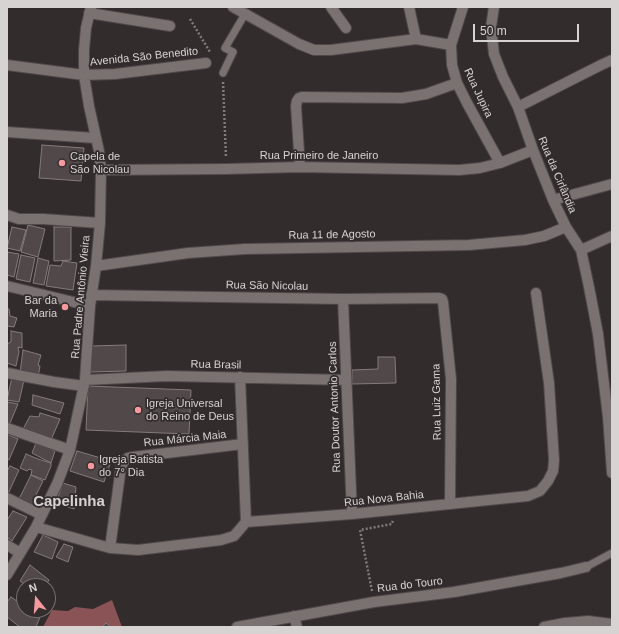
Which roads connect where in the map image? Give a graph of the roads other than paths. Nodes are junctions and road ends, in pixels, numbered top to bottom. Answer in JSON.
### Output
{"nodes":[{"id":1,"x":232,"y":7,"type":"edge"},
{"id":2,"x":331,"y":7,"type":"edge"},
{"id":3,"x":410,"y":7,"type":"edge"},
{"id":4,"x":463,"y":7,"type":"edge"},
{"id":5,"x":494,"y":7,"type":"edge"},
{"id":6,"x":90,"y":10,"type":"edge"},
{"id":7,"x":245,"y":14,"type":"junction"},
{"id":8,"x":170,"y":26,"type":"dead end"},
{"id":9,"x":346,"y":28,"type":"dead end"},
{"id":10,"x":416,"y":39,"type":"junction"},
{"id":11,"x":451,"y":45,"type":"junction"},
{"id":12,"x":612,"y":60,"type":"edge"},
{"id":13,"x":206,"y":63,"type":"dead end"},
{"id":14,"x":7,"y":66,"type":"edge"},
{"id":15,"x":223,"y":72,"type":"road end"},
{"id":16,"x":84,"y":75,"type":"junction"},
{"id":17,"x":457,"y":83,"type":"junction"},
{"id":18,"x":518,"y":107,"type":"junction"},
{"id":19,"x":7,"y":132,"type":"edge"},
{"id":20,"x":95,"y":138,"type":"junction"},
{"id":21,"x":533,"y":150,"type":"junction"},
{"id":22,"x":500,"y":163,"type":"junction"},
{"id":23,"x":300,"y":167,"type":"junction"},
{"id":24,"x":101,"y":170,"type":"junction"},
{"id":25,"x":612,"y":184,"type":"edge"},
{"id":26,"x":552,"y":200,"type":"junction"},
{"id":27,"x":7,"y":215,"type":"edge"},
{"id":28,"x":100,"y":223,"type":"junction"},
{"id":29,"x":566,"y":227,"type":"junction"},
{"id":30,"x":612,"y":236,"type":"edge"},
{"id":31,"x":580,"y":250,"type":"junction"},
{"id":32,"x":96,"y":266,"type":"junction"},
{"id":33,"x":7,"y":286,"type":"edge"},
{"id":34,"x":536,"y":293,"type":"dead end"},
{"id":35,"x":91,"y":295,"type":"junction"},
{"id":36,"x":343,"y":299,"type":"junction"},
{"id":37,"x":442,"y":299,"type":"joint"},
{"id":38,"x":90,"y":306,"type":"junction"},
{"id":39,"x":7,"y":373,"type":"edge"},
{"id":40,"x":240,"y":378,"type":"junction"},
{"id":41,"x":346,"y":380,"type":"junction"},
{"id":42,"x":85,"y":383,"type":"junction"},
{"id":43,"x":7,"y":428,"type":"edge"},
{"id":44,"x":243,"y":444,"type":"junction"},
{"id":45,"x":70,"y":450,"type":"junction"},
{"id":46,"x":612,"y":473,"type":"edge"},
{"id":47,"x":7,"y":498,"type":"edge"},
{"id":48,"x":450,"y":504,"type":"junction"},
{"id":49,"x":352,"y":514,"type":"junction"},
{"id":50,"x":42,"y":515,"type":"junction"},
{"id":51,"x":246,"y":522,"type":"junction"},
{"id":52,"x":36,"y":527,"type":"junction"},
{"id":53,"x":7,"y":545,"type":"edge"},
{"id":54,"x":110,"y":548,"type":"junction"},
{"id":55,"x":20,"y":553,"type":"junction"},
{"id":56,"x":612,"y":553,"type":"edge"},
{"id":57,"x":586,"y":567,"type":"joint"},
{"id":58,"x":7,"y":575,"type":"edge"},
{"id":59,"x":294,"y":616,"type":"junction"},
{"id":60,"x":612,"y":624,"type":"edge"},
{"id":61,"x":237,"y":627,"type":"edge"},
{"id":62,"x":298,"y":627,"type":"edge"},
{"id":63,"x":544,"y":627,"type":"edge"}],
"edges":[{"from":1,"to":7,"type":"street"},
{"from":2,"to":9,"type":"street"},
{"from":3,"to":10,"type":"street"},
{"from":4,"to":11,"type":"street","name":"Rua Jupira"},
{"from":5,"to":18,"type":"street","name":"Rua da Cirlândia"},
{"from":6,"to":8,"type":"street"},
{"from":6,"to":16,"type":"street","name":"Rua Padre Antônio Vieira"},
{"from":7,"to":10,"type":"street"},
{"from":7,"to":15,"type":"lane"},
{"from":10,"to":11,"type":"street"},
{"from":11,"to":17,"type":"street","name":"Rua Jupira"},
{"from":12,"to":18,"type":"street"},
{"from":13,"to":16,"type":"street","name":"Avenida São Benedito"},
{"from":14,"to":16,"type":"street","name":"Avenida São Benedito"},
{"from":16,"to":20,"type":"street","name":"Rua Padre Antônio Vieira"},
{"from":17,"to":22,"type":"street","name":"Rua Jupira"},
{"from":17,"to":23,"type":"street"},
{"from":18,"to":21,"type":"street","name":"Rua da Cirlândia"},
{"from":19,"to":20,"type":"street"},
{"from":20,"to":24,"type":"street","name":"Rua Padre Antônio Vieira"},
{"from":21,"to":22,"type":"street","name":"Rua Primeiro de Janeiro"},
{"from":21,"to":26,"type":"street","name":"Rua da Cirlândia"},
{"from":22,"to":23,"type":"street","name":"Rua Primeiro de Janeiro"},
{"from":23,"to":24,"type":"street","name":"Rua Primeiro de Janeiro"},
{"from":24,"to":28,"type":"street","name":"Rua Padre Antônio Vieira"},
{"from":25,"to":26,"type":"street"},
{"from":26,"to":29,"type":"street","name":"Rua da Cirlândia"},
{"from":27,"to":28,"type":"street"},
{"from":28,"to":32,"type":"street","name":"Rua Padre Antônio Vieira"},
{"from":29,"to":31,"type":"street","name":"Rua da Cirlândia"},
{"from":29,"to":32,"type":"street","name":"Rua 11 de Agosto"},
{"from":30,"to":31,"type":"street"},
{"from":31,"to":46,"type":"street","name":"Rua da Cirlândia"},
{"from":32,"to":35,"type":"street","name":"Rua Padre Antônio Vieira"},
{"from":33,"to":38,"type":"street"},
{"from":34,"to":48,"type":"street","name":"Rua Nova Bahia"},
{"from":35,"to":36,"type":"street","name":"Rua São Nicolau"},
{"from":35,"to":38,"type":"street","name":"Rua Padre Antônio Vieira"},
{"from":36,"to":37,"type":"street","name":"Rua São Nicolau"},
{"from":36,"to":41,"type":"street","name":"Rua Doutor Antonio Carlos"},
{"from":37,"to":48,"type":"street","name":"Rua Luiz Gama"},
{"from":38,"to":42,"type":"street","name":"Rua Padre Antônio Vieira"},
{"from":39,"to":42,"type":"street","name":"Rua Brasil"},
{"from":40,"to":41,"type":"street","name":"Rua Brasil"},
{"from":40,"to":42,"type":"street","name":"Rua Brasil"},
{"from":40,"to":44,"type":"street"},
{"from":41,"to":49,"type":"street","name":"Rua Doutor Antonio Carlos"},
{"from":42,"to":45,"type":"street","name":"Rua Padre Antônio Vieira"},
{"from":43,"to":45,"type":"street"},
{"from":44,"to":51,"type":"street"},
{"from":44,"to":54,"type":"street","name":"Rua Márcia Maia"},
{"from":45,"to":50,"type":"street","name":"Rua Padre Antônio Vieira"},
{"from":47,"to":50,"type":"street"},
{"from":48,"to":49,"type":"street","name":"Rua Nova Bahia"},
{"from":49,"to":51,"type":"street","name":"Rua Nova Bahia"},
{"from":50,"to":52,"type":"street","name":"Rua Padre Antônio Vieira"},
{"from":51,"to":54,"type":"street"},
{"from":52,"to":54,"type":"street"},
{"from":52,"to":55,"type":"street","name":"Rua Padre Antônio Vieira"},
{"from":53,"to":55,"type":"street"},
{"from":55,"to":58,"type":"street","name":"Rua Padre Antônio Vieira"},
{"from":56,"to":57,"type":"lane"},
{"from":57,"to":59,"type":"street","name":"Rua do Touro"},
{"from":59,"to":61,"type":"street","name":"Rua do Touro"},
{"from":59,"to":62,"type":"street"},
{"from":60,"to":63,"type":"street"}]}
